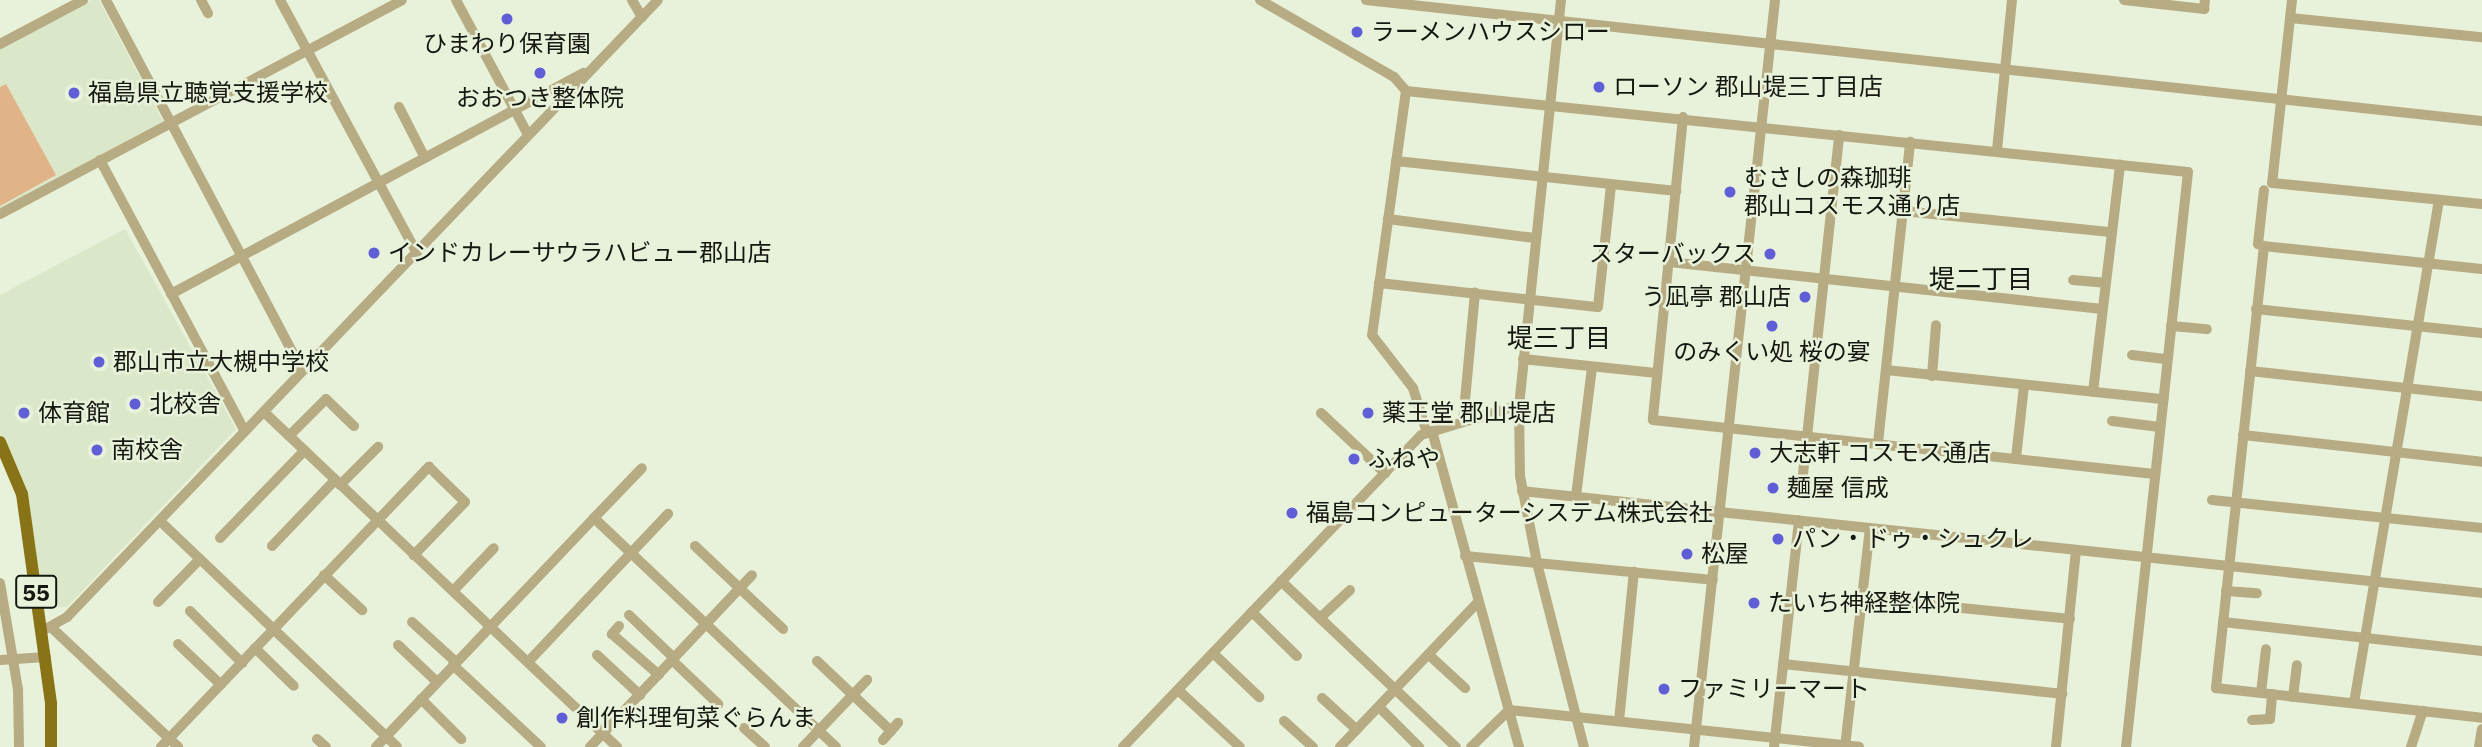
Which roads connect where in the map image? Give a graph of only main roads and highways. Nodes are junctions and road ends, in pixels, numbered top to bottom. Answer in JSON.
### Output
{"nodes":[{"id":1,"x":0,"y":442,"type":"edge"},
{"id":2,"x":51,"y":747,"type":"edge"}],
"edges":[{"from":1,"to":2,"type":"main road","number":"55"}]}
